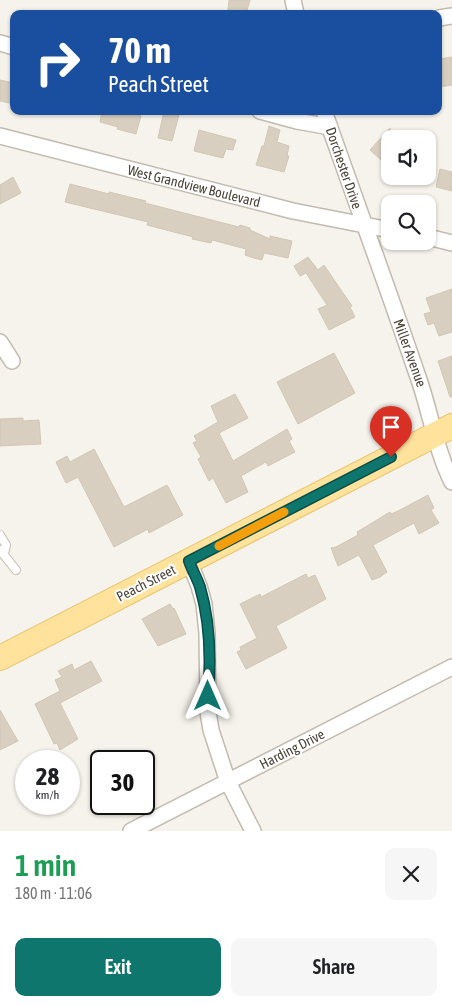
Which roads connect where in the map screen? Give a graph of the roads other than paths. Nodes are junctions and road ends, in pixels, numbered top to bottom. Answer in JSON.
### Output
{"nodes":[{"id":1,"x":275,"y":115,"type":"edge"},
{"id":2,"x":326,"y":115,"type":"edge"},
{"id":3,"x":330,"y":127,"type":"junction"},
{"id":4,"x":0,"y":136,"type":"edge"},
{"id":5,"x":363,"y":225,"type":"junction"},
{"id":6,"x":381,"y":228,"type":"edge"},
{"id":7,"x":436,"y":239,"type":"edge"},
{"id":8,"x":452,"y":243,"type":"edge"},
{"id":9,"x":0,"y":342,"type":"edge"},
{"id":10,"x":12,"y":361,"type":"dead end"},
{"id":11,"x":444,"y":430,"type":"edge"},
{"id":12,"x":452,"y":482,"type":"edge"},
{"id":13,"x":0,"y":535,"type":"edge"},
{"id":14,"x":2,"y":552,"type":"edge"},
{"id":15,"x":189,"y":561,"type":"junction"},
{"id":16,"x":16,"y":570,"type":"dead end"},
{"id":17,"x":0,"y":658,"type":"edge"},
{"id":18,"x":452,"y":667,"type":"edge"},
{"id":19,"x":228,"y":782,"type":"junction"},
{"id":20,"x":131,"y":831,"type":"edge"},
{"id":21,"x":253,"y":831,"type":"edge"}],
"edges":[{"from":1,"to":3,"type":"street"},
{"from":2,"to":3,"type":"street","name":"Dorchester Drive"},
{"from":3,"to":5,"type":"street","name":"Dorchester Drive"},
{"from":4,"to":5,"type":"street","name":"West Grandview Boulevard"},
{"from":5,"to":6,"type":"street","name":"West Grandview Boulevard"},
{"from":5,"to":11,"type":"street","name":"Miller Avenue"},
{"from":7,"to":8,"type":"street"},
{"from":9,"to":10,"type":"street"},
{"from":11,"to":12,"type":"street","name":"Miller Avenue"},
{"from":11,"to":15,"type":"main road","name":"Peach Street"},
{"from":13,"to":14,"type":"lane"},
{"from":14,"to":16,"type":"lane"},
{"from":15,"to":17,"type":"main road","name":"Peach Street"},
{"from":15,"to":19,"type":"street"},
{"from":18,"to":19,"type":"street","name":"Harding Drive"},
{"from":19,"to":20,"type":"street","name":"Harding Drive"},
{"from":19,"to":21,"type":"street"}]}
